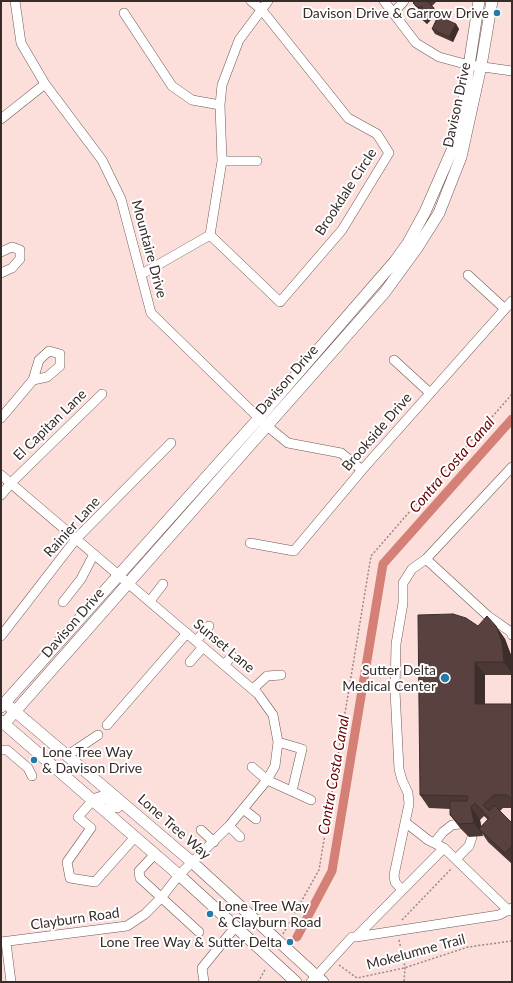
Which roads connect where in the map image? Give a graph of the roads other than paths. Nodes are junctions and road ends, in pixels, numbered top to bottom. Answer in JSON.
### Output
{"nodes":[{"id":1,"x":15,"y":1,"type":"edge"},
{"id":2,"x":251,"y":1,"type":"edge"},
{"id":3,"x":268,"y":1,"type":"edge"},
{"id":4,"x":384,"y":1,"type":"edge"},
{"id":5,"x":404,"y":1,"type":"edge"},
{"id":6,"x":479,"y":1,"type":"edge"},
{"id":7,"x":492,"y":1,"type":"edge"},
{"id":8,"x":261,"y":9,"type":"junction"},
{"id":9,"x":124,"y":13,"type":"dead end"},
{"id":10,"x":393,"y":13,"type":"junction"},
{"id":11,"x":469,"y":65,"type":"junction"},
{"id":12,"x":481,"y":66,"type":"junction"},
{"id":13,"x":512,"y":71,"type":"edge"},
{"id":14,"x":45,"y":84,"type":"junction"},
{"id":15,"x":220,"y":104,"type":"junction"},
{"id":16,"x":1,"y":119,"type":"edge"},
{"id":17,"x":222,"y":161,"type":"junction"},
{"id":18,"x":257,"y":161,"type":"dead end"},
{"id":19,"x":210,"y":235,"type":"junction"},
{"id":20,"x":1,"y":252,"type":"edge"},
{"id":21,"x":1,"y":273,"type":"edge"},
{"id":22,"x":142,"y":274,"type":"junction"},
{"id":23,"x":468,"y":275,"type":"dead end"},
{"id":24,"x":512,"y":301,"type":"edge"},
{"id":25,"x":505,"y":309,"type":"junction"},
{"id":26,"x":394,"y":360,"type":"dead end"},
{"id":27,"x":33,"y":380,"type":"dead end"},
{"id":28,"x":430,"y":393,"type":"junction"},
{"id":29,"x":102,"y":394,"type":"dead end"},
{"id":30,"x":1,"y":418,"type":"edge"},
{"id":31,"x":263,"y":422,"type":"junction"},
{"id":32,"x":171,"y":443,"type":"dead end"},
{"id":33,"x":512,"y":467,"type":"edge"},
{"id":34,"x":362,"y":470,"type":"junction"},
{"id":35,"x":1,"y":475,"type":"edge"},
{"id":36,"x":11,"y":483,"type":"junction"},
{"id":37,"x":1,"y":495,"type":"edge"},
{"id":38,"x":76,"y":539,"type":"junction"},
{"id":39,"x":250,"y":543,"type":"dead end"},
{"id":40,"x":94,"y":554,"type":"junction"},
{"id":41,"x":426,"y":559,"type":"junction"},
{"id":42,"x":119,"y":575,"type":"junction"},
{"id":43,"x":128,"y":583,"type":"junction"},
{"id":44,"x":163,"y":584,"type":"dead end"},
{"id":45,"x":150,"y":601,"type":"junction"},
{"id":46,"x":63,"y":602,"type":"dead end"},
{"id":47,"x":209,"y":626,"type":"dead end"},
{"id":48,"x":187,"y":633,"type":"junction"},
{"id":49,"x":512,"y":635,"type":"edge"},
{"id":50,"x":1,"y":636,"type":"edge"},
{"id":51,"x":200,"y":644,"type":"junction"},
{"id":52,"x":232,"y":656,"type":"dead end"},
{"id":53,"x":190,"y":662,"type":"dead end"},
{"id":54,"x":224,"y":665,"type":"junction"},
{"id":55,"x":281,"y":675,"type":"dead end"},
{"id":56,"x":253,"y":689,"type":"junction"},
{"id":57,"x":2,"y":702,"type":"edge"},
{"id":58,"x":15,"y":711,"type":"junction"},
{"id":59,"x":2,"y":724,"type":"edge"},
{"id":60,"x":107,"y":725,"type":"dead end"},
{"id":61,"x":98,"y":735,"type":"dead end"},
{"id":62,"x":278,"y":742,"type":"junction"},
{"id":63,"x":1,"y":750,"type":"edge"},
{"id":64,"x":68,"y":756,"type":"junction"},
{"id":65,"x":252,"y":767,"type":"dead end"},
{"id":66,"x":32,"y":776,"type":"dead end"},
{"id":67,"x":267,"y":780,"type":"junction"},
{"id":68,"x":292,"y":792,"type":"junction"},
{"id":69,"x":93,"y":800,"type":"junction"},
{"id":70,"x":311,"y":800,"type":"dead end"},
{"id":71,"x":130,"y":808,"type":"junction"},
{"id":72,"x":243,"y":809,"type":"junction"},
{"id":73,"x":256,"y":820,"type":"dead end"},
{"id":74,"x":405,"y":822,"type":"junction"},
{"id":75,"x":460,"y":824,"type":"edge"},
{"id":76,"x":229,"y":826,"type":"junction"},
{"id":77,"x":201,"y":830,"type":"dead end"},
{"id":78,"x":135,"y":837,"type":"junction"},
{"id":79,"x":240,"y":837,"type":"dead end"},
{"id":80,"x":472,"y":837,"type":"dead end"},
{"id":81,"x":214,"y":842,"type":"junction"},
{"id":82,"x":435,"y":842,"type":"junction"},
{"id":83,"x":444,"y":848,"type":"junction"},
{"id":84,"x":155,"y":854,"type":"junction"},
{"id":85,"x":458,"y":861,"type":"junction"},
{"id":86,"x":193,"y":863,"type":"junction"},
{"id":87,"x":179,"y":875,"type":"junction"},
{"id":88,"x":402,"y":890,"type":"junction"},
{"id":89,"x":161,"y":898,"type":"junction"},
{"id":90,"x":510,"y":910,"type":"edge"},
{"id":91,"x":236,"y":926,"type":"junction"},
{"id":92,"x":199,"y":932,"type":"dead end"},
{"id":93,"x":356,"y":937,"type":"junction"},
{"id":94,"x":3,"y":942,"type":"edge"},
{"id":95,"x":317,"y":980,"type":"edge"},
{"id":96,"x":11,"y":982,"type":"edge"},
{"id":97,"x":204,"y":982,"type":"edge"},
{"id":98,"x":296,"y":982,"type":"edge"}],
"edges":[{"from":1,"to":14,"type":"street","name":"Mountaire Drive"},
{"from":2,"to":8,"type":"street"},
{"from":3,"to":8,"type":"street"},
{"from":4,"to":10,"type":"street"},
{"from":5,"to":10,"type":"street"},
{"from":6,"to":11,"type":"main road","name":"Davison Drive"},
{"from":7,"to":12,"type":"main road","name":"Davison Drive"},
{"from":8,"to":15,"type":"street"},
{"from":8,"to":19,"type":"street","name":"Brookdale Circle"},
{"from":9,"to":15,"type":"street"},
{"from":10,"to":11,"type":"street"},
{"from":11,"to":12,"type":"street"},
{"from":11,"to":31,"type":"main road","name":"Davison Drive"},
{"from":12,"to":13,"type":"street"},
{"from":12,"to":31,"type":"main road","name":"Davison Drive"},
{"from":14,"to":16,"type":"street"},
{"from":14,"to":22,"type":"street","name":"Mountaire Drive"},
{"from":15,"to":17,"type":"street"},
{"from":17,"to":18,"type":"street"},
{"from":17,"to":19,"type":"street"},
{"from":19,"to":22,"type":"street"},
{"from":20,"to":21,"type":"street"},
{"from":22,"to":31,"type":"street","name":"Mountaire Drive"},
{"from":23,"to":25,"type":"street"},
{"from":24,"to":25,"type":"street","name":"Brookside Drive"},
{"from":25,"to":28,"type":"street","name":"Brookside Drive"},
{"from":26,"to":28,"type":"street"},
{"from":27,"to":30,"type":"street"},
{"from":28,"to":34,"type":"street","name":"Brookside Drive"},
{"from":29,"to":36,"type":"street","name":"El Capitan Lane"},
{"from":31,"to":34,"type":"street","name":"Mountaire Drive"},
{"from":31,"to":42,"type":"main road","name":"Davison Drive"},
{"from":31,"to":43,"type":"main road","name":"Davison Drive"},
{"from":32,"to":38,"type":"street","name":"Rainier Lane"},
{"from":33,"to":41,"type":"street"},
{"from":34,"to":39,"type":"street","name":"Brookside Drive"},
{"from":35,"to":36,"type":"street","name":"Sunset Lane"},
{"from":36,"to":37,"type":"street","name":"El Capitan Lane"},
{"from":36,"to":38,"type":"street","name":"Sunset Lane"},
{"from":38,"to":40,"type":"street","name":"Sunset Lane"},
{"from":38,"to":50,"type":"street","name":"Rainier Lane"},
{"from":40,"to":42,"type":"street","name":"Sunset Lane"},
{"from":40,"to":46,"type":"street"},
{"from":41,"to":49,"type":"street"},
{"from":41,"to":74,"type":"street"},
{"from":42,"to":43,"type":"street","name":"Sunset Lane"},
{"from":42,"to":57,"type":"main road","name":"Davison Drive"},
{"from":43,"to":45,"type":"street","name":"Sunset Lane"},
{"from":43,"to":58,"type":"main road","name":"Davison Drive"},
{"from":44,"to":45,"type":"street"},
{"from":45,"to":48,"type":"street","name":"Sunset Lane"},
{"from":47,"to":51,"type":"street"},
{"from":48,"to":51,"type":"street","name":"Sunset Lane"},
{"from":48,"to":60,"type":"street"},
{"from":51,"to":53,"type":"street"},
{"from":51,"to":54,"type":"street","name":"Sunset Lane"},
{"from":52,"to":54,"type":"street"},
{"from":54,"to":56,"type":"street","name":"Sunset Lane"},
{"from":55,"to":56,"type":"street"},
{"from":56,"to":62,"type":"street","name":"Sunset Lane"},
{"from":57,"to":58,"type":"main road","name":"Lone Tree Way"},
{"from":58,"to":59,"type":"main road","name":"Davison Drive"},
{"from":58,"to":64,"type":"main road","name":"Lone Tree Way"},
{"from":59,"to":69,"type":"main road"},
{"from":61,"to":64,"type":"street"},
{"from":62,"to":67,"type":"street","name":"Sunset Lane"},
{"from":62,"to":68,"type":"street"},
{"from":63,"to":66,"type":"street"},
{"from":64,"to":71,"type":"main road","name":"Lone Tree Way"},
{"from":65,"to":67,"type":"street"},
{"from":67,"to":68,"type":"street"},
{"from":67,"to":72,"type":"street","name":"Sunset Lane"},
{"from":68,"to":70,"type":"street"},
{"from":69,"to":71,"type":"main road"},
{"from":69,"to":78,"type":"main road"},
{"from":69,"to":78,"type":"street"},
{"from":71,"to":86,"type":"main road","name":"Lone Tree Way"},
{"from":72,"to":73,"type":"street"},
{"from":72,"to":76,"type":"street","name":"Sunset Lane"},
{"from":74,"to":82,"type":"street"},
{"from":74,"to":88,"type":"street"},
{"from":75,"to":82,"type":"street"},
{"from":76,"to":79,"type":"street"},
{"from":76,"to":81,"type":"street","name":"Sunset Lane"},
{"from":77,"to":81,"type":"street"},
{"from":78,"to":84,"type":"main road"},
{"from":80,"to":85,"type":"street"},
{"from":81,"to":86,"type":"street","name":"Sunset Lane"},
{"from":82,"to":83,"type":"street"},
{"from":83,"to":85,"type":"street"},
{"from":83,"to":88,"type":"street"},
{"from":84,"to":87,"type":"main road"},
{"from":84,"to":89,"type":"street"},
{"from":85,"to":90,"type":"street"},
{"from":86,"to":87,"type":"street","name":"Sunset Lane"},
{"from":86,"to":95,"type":"main road","name":"Lone Tree Way"},
{"from":87,"to":89,"type":"street","name":"Clayburn Road"},
{"from":87,"to":91,"type":"main road"},
{"from":88,"to":93,"type":"street"},
{"from":89,"to":92,"type":"street"},
{"from":89,"to":94,"type":"street","name":"Clayburn Road"},
{"from":90,"to":93,"type":"street"},
{"from":91,"to":97,"type":"street"},
{"from":91,"to":98,"type":"main road"},
{"from":93,"to":95,"type":"street"},
{"from":94,"to":96,"type":"street"}]}
